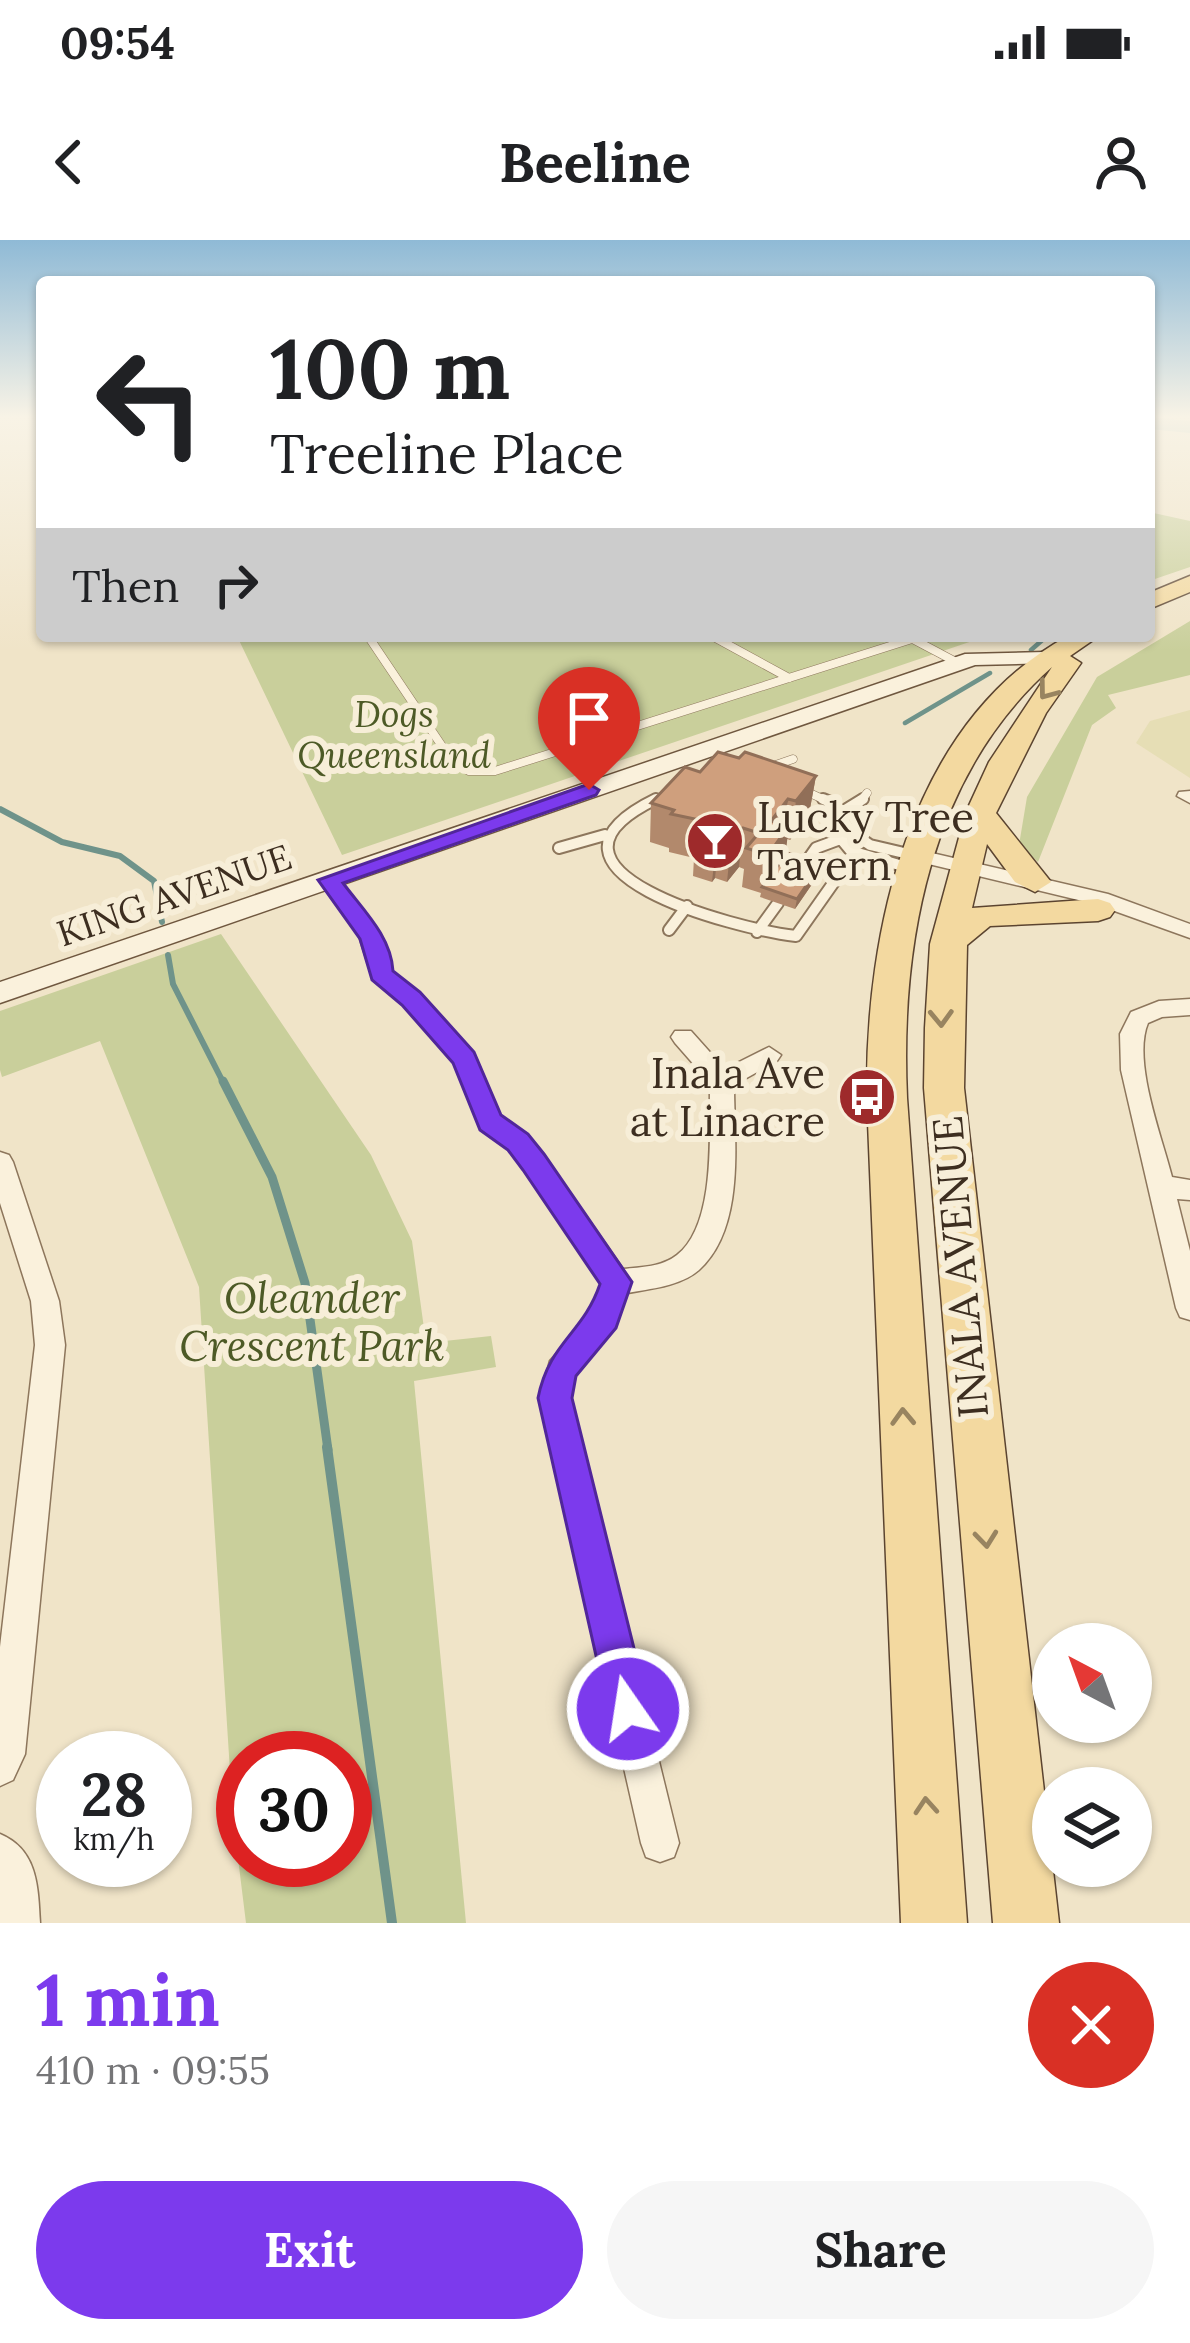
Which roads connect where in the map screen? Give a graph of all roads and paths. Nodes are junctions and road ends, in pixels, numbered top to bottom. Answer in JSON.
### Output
{"nodes":[{"id":1,"x":1190,"y":583,"type":"edge"},
{"id":2,"x":1155,"y":599,"type":"edge"},
{"id":3,"x":372,"y":642,"type":"edge"},
{"id":4,"x":723,"y":642,"type":"edge"},
{"id":5,"x":897,"y":642,"type":"edge"},
{"id":6,"x":917,"y":642,"type":"edge"},
{"id":7,"x":1081,"y":642,"type":"edge"},
{"id":8,"x":1085,"y":642,"type":"edge"},
{"id":9,"x":1041,"y":661,"type":"junction"},
{"id":10,"x":958,"y":664,"type":"junction"},
{"id":11,"x":789,"y":678,"type":"junction"},
{"id":12,"x":793,"y":759,"type":"dead end"},
{"id":13,"x":768,"y":778,"type":"edge"},
{"id":14,"x":781,"y":782,"type":"edge"},
{"id":15,"x":680,"y":790,"type":"edge"},
{"id":16,"x":867,"y":793,"type":"dead end"},
{"id":17,"x":982,"y":815,"type":"junction"},
{"id":18,"x":837,"y":819,"type":"junction"},
{"id":19,"x":605,"y":835,"type":"junction"},
{"id":20,"x":856,"y":836,"type":"junction"},
{"id":21,"x":837,"y":839,"type":"junction"},
{"id":22,"x":560,"y":848,"type":"dead end"},
{"id":23,"x":862,"y":856,"type":"junction"},
{"id":24,"x":802,"y":868,"type":"edge"},
{"id":25,"x":938,"y":868,"type":"junction"},
{"id":26,"x":329,"y":880,"type":"junction"},
{"id":27,"x":1034,"y":882,"type":"junction"},
{"id":28,"x":778,"y":903,"type":"edge"},
{"id":29,"x":687,"y":906,"type":"junction"},
{"id":30,"x":1110,"y":907,"type":"junction"},
{"id":31,"x":669,"y":930,"type":"dead end"},
{"id":32,"x":757,"y":932,"type":"junction"},
{"id":33,"x":1190,"y":932,"type":"edge"},
{"id":34,"x":947,"y":944,"type":"junction"},
{"id":35,"x":0,"y":993,"type":"edge"},
{"id":36,"x":1190,"y":1007,"type":"edge"},
{"id":37,"x":682,"y":1037,"type":"dead end"},
{"id":38,"x":769,"y":1055,"type":"dead end"},
{"id":39,"x":722,"y":1082,"type":"junction"},
{"id":40,"x":0,"y":1162,"type":"edge"},
{"id":41,"x":1159,"y":1186,"type":"junction"},
{"id":42,"x":1190,"y":1190,"type":"edge"},
{"id":43,"x":616,"y":1282,"type":"junction"},
{"id":44,"x":1190,"y":1308,"type":"edge"},
{"id":45,"x":0,"y":1768,"type":"edge"},
{"id":46,"x":660,"y":1843,"type":"dead end"},
{"id":47,"x":0,"y":1854,"type":"edge"},
{"id":48,"x":20,"y":1923,"type":"edge"},
{"id":49,"x":934,"y":1923,"type":"edge"},
{"id":50,"x":1026,"y":1923,"type":"edge"}],
"edges":[{"from":1,"to":2,"type":"main road"},
{"from":3,"to":11,"type":"lane"},
{"from":4,"to":11,"type":"lane"},
{"from":5,"to":11,"type":"lane"},
{"from":6,"to":10,"type":"lane"},
{"from":7,"to":9,"type":"main road"},
{"from":8,"to":17,"type":"main road","name":"INALA AVENUE","one_way":true},
{"from":9,"to":10,"type":"street","name":"KING AVENUE"},
{"from":9,"to":25,"type":"main road","name":"INALA AVENUE"},
{"from":10,"to":26,"type":"street","name":"KING AVENUE"},
{"from":12,"to":13,"type":"lane"},
{"from":14,"to":18,"type":"lane"},
{"from":15,"to":19,"type":"lane"},
{"from":16,"to":18,"type":"lane"},
{"from":17,"to":25,"type":"main road","name":"INALA AVENUE"},
{"from":17,"to":27,"type":"main road"},
{"from":18,"to":20,"type":"lane"},
{"from":18,"to":21,"type":"lane"},
{"from":19,"to":22,"type":"lane"},
{"from":19,"to":29,"type":"lane"},
{"from":20,"to":21,"type":"lane"},
{"from":20,"to":25,"type":"lane"},
{"from":21,"to":23,"type":"lane"},
{"from":21,"to":24,"type":"lane"},
{"from":23,"to":25,"type":"lane"},
{"from":23,"to":32,"type":"lane"},
{"from":25,"to":27,"type":"street"},
{"from":25,"to":30,"type":"street"},
{"from":25,"to":34,"type":"main road","name":"INALA AVENUE"},
{"from":49,"to":25,"type":"main road","name":"INALA AVENUE","one_way":true},
{"from":26,"to":35,"type":"street","name":"KING AVENUE"},
{"from":26,"to":43,"type":"street"},
{"from":27,"to":30,"type":"street"},
{"from":28,"to":32,"type":"lane"},
{"from":29,"to":31,"type":"lane"},
{"from":29,"to":32,"type":"lane"},
{"from":30,"to":33,"type":"street"},
{"from":30,"to":34,"type":"main road"},
{"from":34,"to":50,"type":"main road","name":"INALA AVENUE","one_way":true},
{"from":36,"to":41,"type":"street"},
{"from":37,"to":39,"type":"street"},
{"from":38,"to":39,"type":"street"},
{"from":39,"to":43,"type":"street"},
{"from":40,"to":45,"type":"street"},
{"from":41,"to":42,"type":"street"},
{"from":41,"to":44,"type":"street"},
{"from":43,"to":46,"type":"street"},
{"from":47,"to":48,"type":"street"}]}
